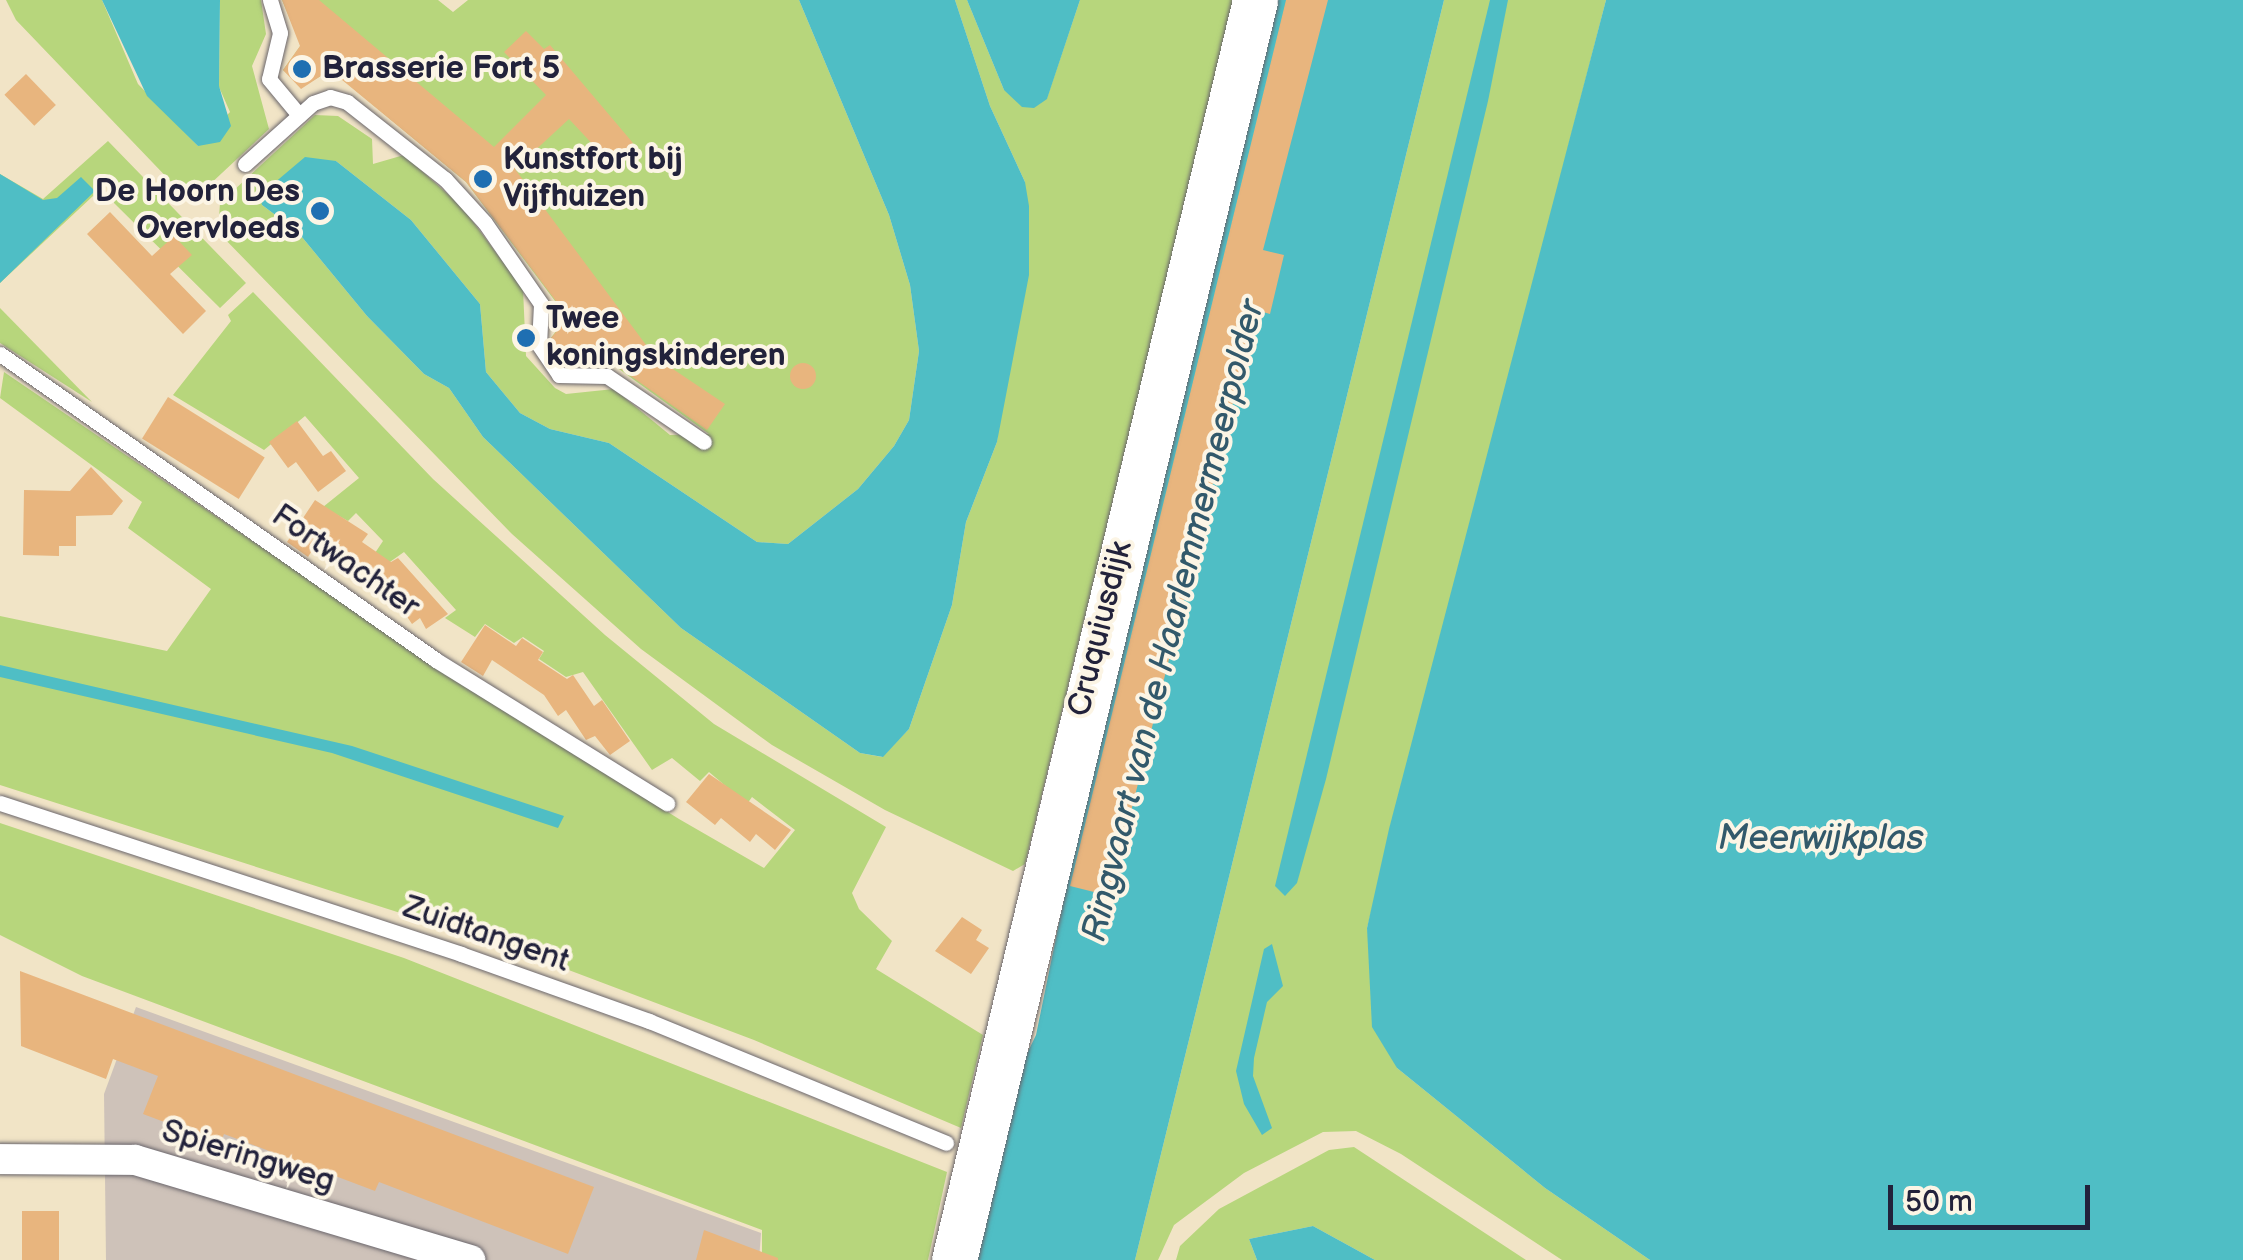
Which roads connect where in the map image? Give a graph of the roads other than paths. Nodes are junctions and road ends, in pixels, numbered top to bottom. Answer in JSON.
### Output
{"nodes":[{"id":1,"x":270,"y":0,"type":"edge"},
{"id":2,"x":1255,"y":0,"type":"edge"},
{"id":3,"x":300,"y":115,"type":"junction"},
{"id":4,"x":245,"y":164,"type":"dead end"},
{"id":5,"x":0,"y":354,"type":"edge"},
{"id":6,"x":704,"y":442,"type":"dead end"},
{"id":7,"x":0,"y":803,"type":"edge"},
{"id":8,"x":667,"y":803,"type":"dead end"},
{"id":9,"x":946,"y":1142,"type":"dead end"},
{"id":10,"x":0,"y":1159,"type":"edge"},
{"id":11,"x":470,"y":1260,"type":"edge"},
{"id":12,"x":954,"y":1260,"type":"edge"}],
"edges":[{"from":1,"to":3,"type":"lane"},
{"from":2,"to":12,"type":"street","name":"Cruquiusdijk"},
{"from":3,"to":4,"type":"lane"},
{"from":3,"to":6,"type":"lane"},
{"from":5,"to":8,"type":"lane","name":"Fortwachter"},
{"from":7,"to":9,"type":"lane","name":"Zuidtangent"},
{"from":10,"to":11,"type":"street","name":"Spieringweg"}]}
